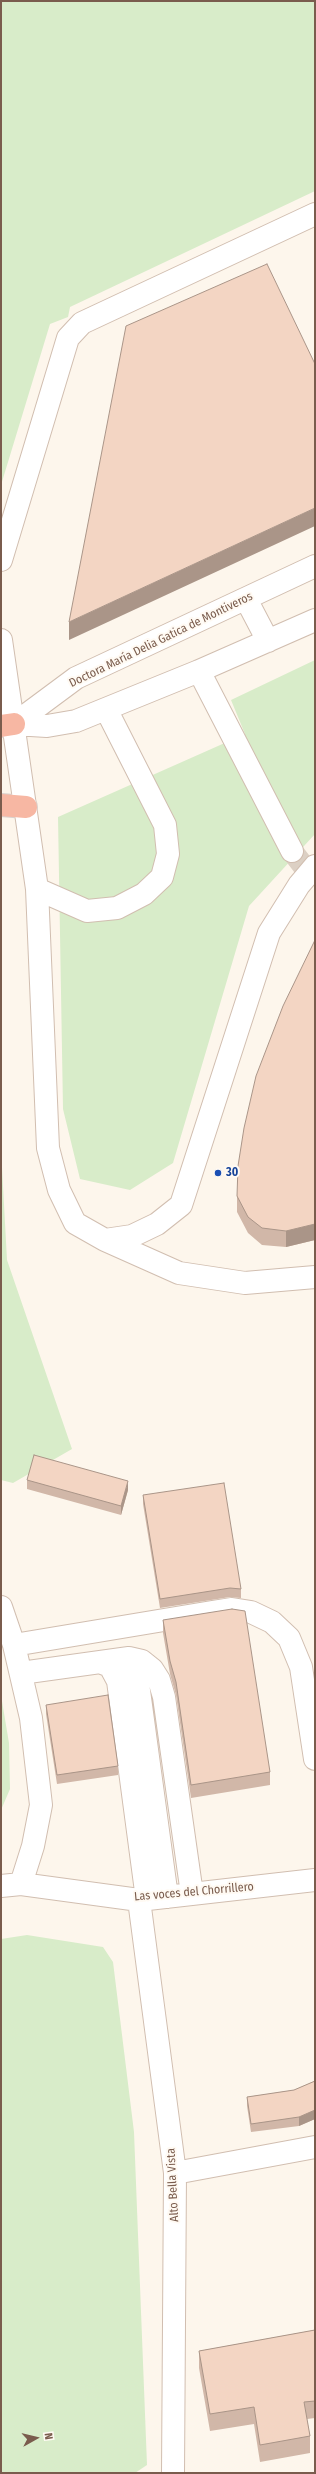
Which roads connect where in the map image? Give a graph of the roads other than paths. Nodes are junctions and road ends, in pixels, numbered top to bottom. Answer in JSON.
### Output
{"nodes":[{"id":1,"x":315,"y":214,"type":"edge"},
{"id":2,"x":1,"y":560,"type":"edge"},
{"id":3,"x":315,"y":566,"type":"edge"},
{"id":4,"x":246,"y":599,"type":"junction"},
{"id":5,"x":315,"y":620,"type":"edge"},
{"id":6,"x":1,"y":640,"type":"edge"},
{"id":7,"x":268,"y":641,"type":"junction"},
{"id":8,"x":199,"y":672,"type":"junction"},
{"id":9,"x":106,"y":709,"type":"junction"},
{"id":10,"x":8,"y":725,"type":"edge"},
{"id":11,"x":1,"y":805,"type":"edge"},
{"id":12,"x":26,"y":807,"type":"junction"},
{"id":13,"x":292,"y":851,"type":"tunnel mouth"},
{"id":14,"x":315,"y":866,"type":"edge"},
{"id":15,"x":37,"y":888,"type":"junction"},
{"id":16,"x":105,"y":1240,"type":"junction"},
{"id":17,"x":315,"y":1277,"type":"edge"},
{"id":18,"x":1,"y":1607,"type":"edge"},
{"id":19,"x":14,"y":1645,"type":"junction"},
{"id":20,"x":110,"y":1661,"type":"junction"},
{"id":21,"x":21,"y":1674,"type":"junction"},
{"id":22,"x":315,"y":1759,"type":"edge"},
{"id":23,"x":315,"y":1880,"type":"edge"},
{"id":24,"x":11,"y":1885,"type":"edge"},
{"id":25,"x":192,"y":1894,"type":"junction"},
{"id":26,"x":151,"y":1899,"type":"junction"},
{"id":27,"x":315,"y":2147,"type":"edge"},
{"id":28,"x":175,"y":2173,"type":"junction"},
{"id":29,"x":173,"y":2473,"type":"edge"}],
"edges":[{"from":1,"to":2,"type":"street"},
{"from":3,"to":4,"type":"street","name":"Doctora María Delia Gatica de Montiveros"},
{"from":4,"to":7,"type":"street"},
{"from":4,"to":10,"type":"street","name":"Doctora María Delia Gatica de Montiveros"},
{"from":5,"to":7,"type":"street"},
{"from":6,"to":10,"type":"street"},
{"from":7,"to":8,"type":"street"},
{"from":8,"to":9,"type":"street"},
{"from":8,"to":13,"type":"street"},
{"from":9,"to":10,"type":"street"},
{"from":9,"to":15,"type":"street"},
{"from":10,"to":12,"type":"street"},
{"from":11,"to":12,"type":"highway"},
{"from":12,"to":15,"type":"street"},
{"from":14,"to":16,"type":"street"},
{"from":15,"to":16,"type":"street"},
{"from":16,"to":17,"type":"street"},
{"from":18,"to":19,"type":"street"},
{"from":19,"to":21,"type":"street"},
{"from":19,"to":22,"type":"street"},
{"from":20,"to":21,"type":"street"},
{"from":20,"to":25,"type":"street"},
{"from":20,"to":26,"type":"street","name":"Alto Bella Vista"},
{"from":21,"to":24,"type":"street"},
{"from":23,"to":25,"type":"street","name":"Las voces del Chorrillero"},
{"from":24,"to":26,"type":"street","name":"Las voces del Chorrillero"},
{"from":25,"to":26,"type":"street","name":"Las voces del Chorrillero"},
{"from":26,"to":28,"type":"street","name":"Alto Bella Vista"},
{"from":27,"to":28,"type":"street"},
{"from":28,"to":29,"type":"street","name":"Alto Bella Vista"}]}
